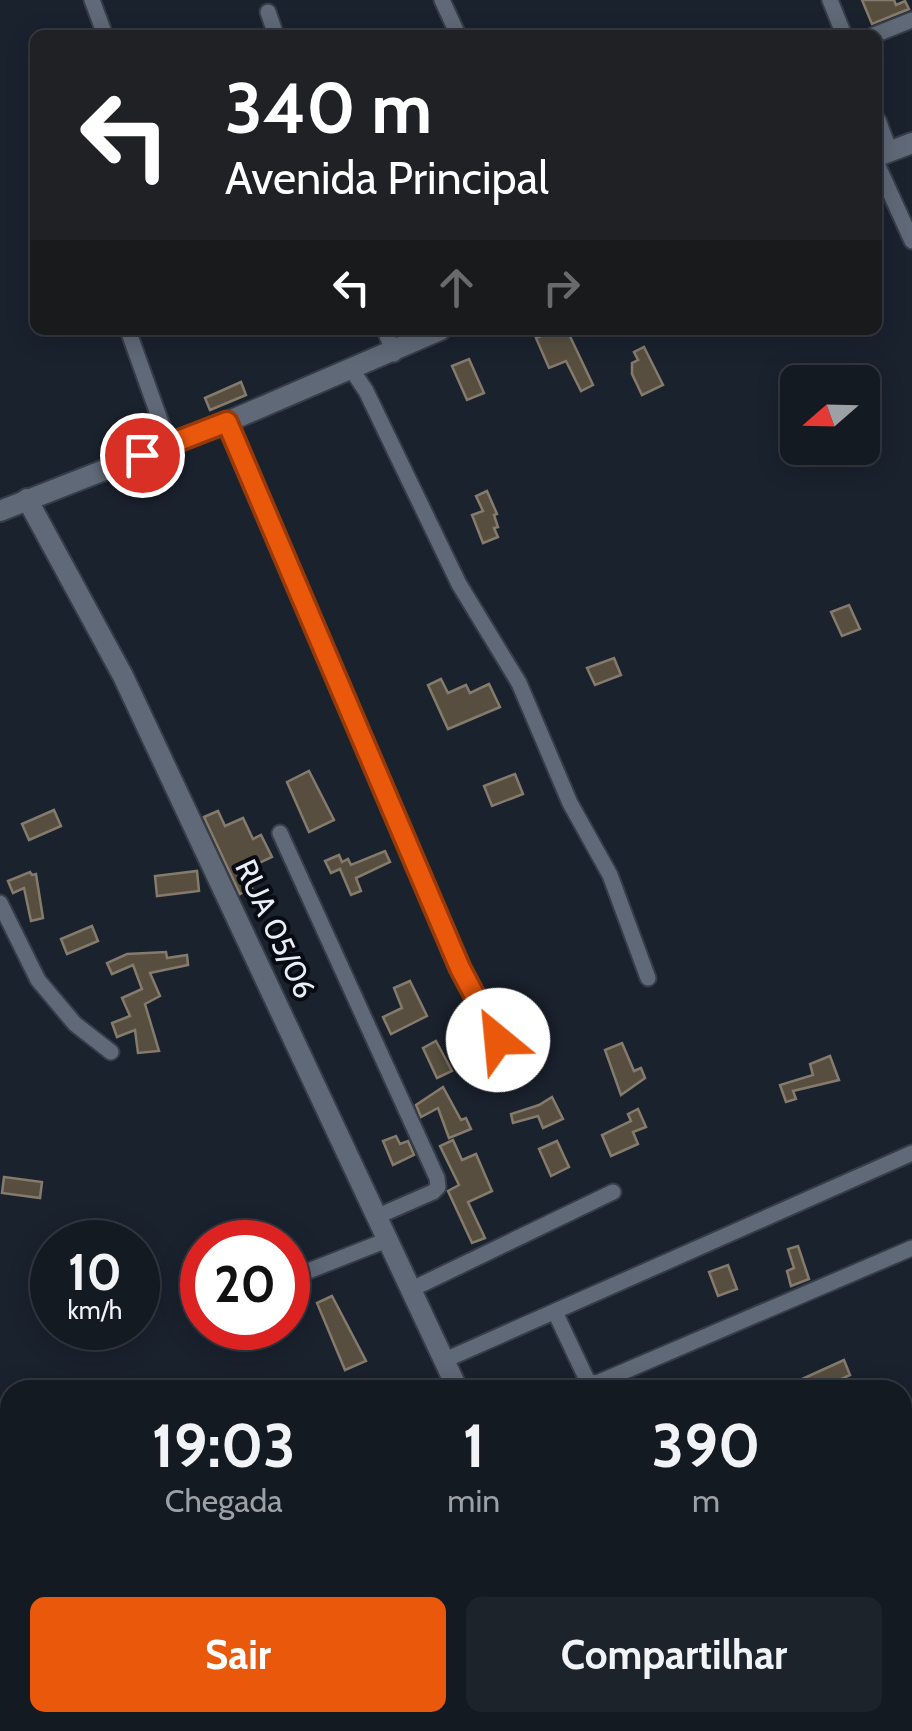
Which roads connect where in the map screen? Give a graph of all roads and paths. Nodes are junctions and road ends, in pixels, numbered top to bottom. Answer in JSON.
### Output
{"nodes":[{"id":1,"x":92,"y":0,"type":"edge"},
{"id":2,"x":442,"y":0,"type":"edge"},
{"id":3,"x":830,"y":0,"type":"edge"},
{"id":4,"x":268,"y":12,"type":"dead end"},
{"id":5,"x":912,"y":20,"type":"edge"},
{"id":6,"x":103,"y":30,"type":"edge"},
{"id":7,"x":274,"y":30,"type":"edge"},
{"id":8,"x":456,"y":30,"type":"edge"},
{"id":9,"x":842,"y":30,"type":"edge"},
{"id":10,"x":882,"y":32,"type":"edge"},
{"id":11,"x":912,"y":143,"type":"edge"},
{"id":12,"x":882,"y":158,"type":"edge"},
{"id":13,"x":912,"y":241,"type":"edge"},
{"id":14,"x":130,"y":335,"type":"edge"},
{"id":15,"x":388,"y":335,"type":"edge"},
{"id":16,"x":430,"y":335,"type":"edge"},
{"id":17,"x":394,"y":352,"type":"junction"},
{"id":18,"x":352,"y":370,"type":"junction"},
{"id":19,"x":227,"y":422,"type":"junction"},
{"id":20,"x":169,"y":445,"type":"junction"},
{"id":21,"x":27,"y":499,"type":"junction"},
{"id":22,"x":2,"y":505,"type":"edge"},
{"id":23,"x":280,"y":833,"type":"dead end"},
{"id":24,"x":0,"y":904,"type":"edge"},
{"id":25,"x":648,"y":978,"type":"dead end"},
{"id":26,"x":498,"y":1040,"type":"dead end"},
{"id":27,"x":111,"y":1052,"type":"dead end"},
{"id":28,"x":912,"y":1153,"type":"edge"},
{"id":29,"x":613,"y":1192,"type":"dead end"},
{"id":30,"x":376,"y":1217,"type":"junction"},
{"id":31,"x":387,"y":1240,"type":"junction"},
{"id":32,"x":912,"y":1248,"type":"edge"},
{"id":33,"x":310,"y":1270,"type":"edge"},
{"id":34,"x":410,"y":1290,"type":"junction"},
{"id":35,"x":554,"y":1312,"type":"junction"},
{"id":36,"x":445,"y":1360,"type":"junction"},
{"id":37,"x":454,"y":1380,"type":"edge"},
{"id":38,"x":586,"y":1380,"type":"edge"},
{"id":39,"x":604,"y":1380,"type":"edge"}],
"edges":[{"from":1,"to":6,"type":"street"},
{"from":2,"to":8,"type":"street"},
{"from":3,"to":9,"type":"street"},
{"from":4,"to":7,"type":"street"},
{"from":5,"to":10,"type":"street"},
{"from":11,"to":12,"type":"street"},
{"from":12,"to":13,"type":"street"},
{"from":14,"to":20,"type":"street"},
{"from":15,"to":17,"type":"street"},
{"from":16,"to":17,"type":"street"},
{"from":17,"to":18,"type":"street"},
{"from":18,"to":19,"type":"street"},
{"from":18,"to":25,"type":"street"},
{"from":19,"to":20,"type":"street"},
{"from":19,"to":26,"type":"lane"},
{"from":20,"to":21,"type":"street"},
{"from":21,"to":22,"type":"street"},
{"from":21,"to":30,"type":"street","name":"RUA 05/06"},
{"from":23,"to":30,"type":"street"},
{"from":24,"to":27,"type":"street"},
{"from":28,"to":35,"type":"street"},
{"from":29,"to":34,"type":"street"},
{"from":30,"to":31,"type":"street","name":"RUA 05/06"},
{"from":31,"to":33,"type":"street"},
{"from":31,"to":34,"type":"street","name":"RUA 05/06"},
{"from":32,"to":39,"type":"street"},
{"from":34,"to":36,"type":"street","name":"RUA 05/06"},
{"from":35,"to":36,"type":"street"},
{"from":35,"to":38,"type":"street"},
{"from":36,"to":37,"type":"street","name":"RUA 05/06"}]}
